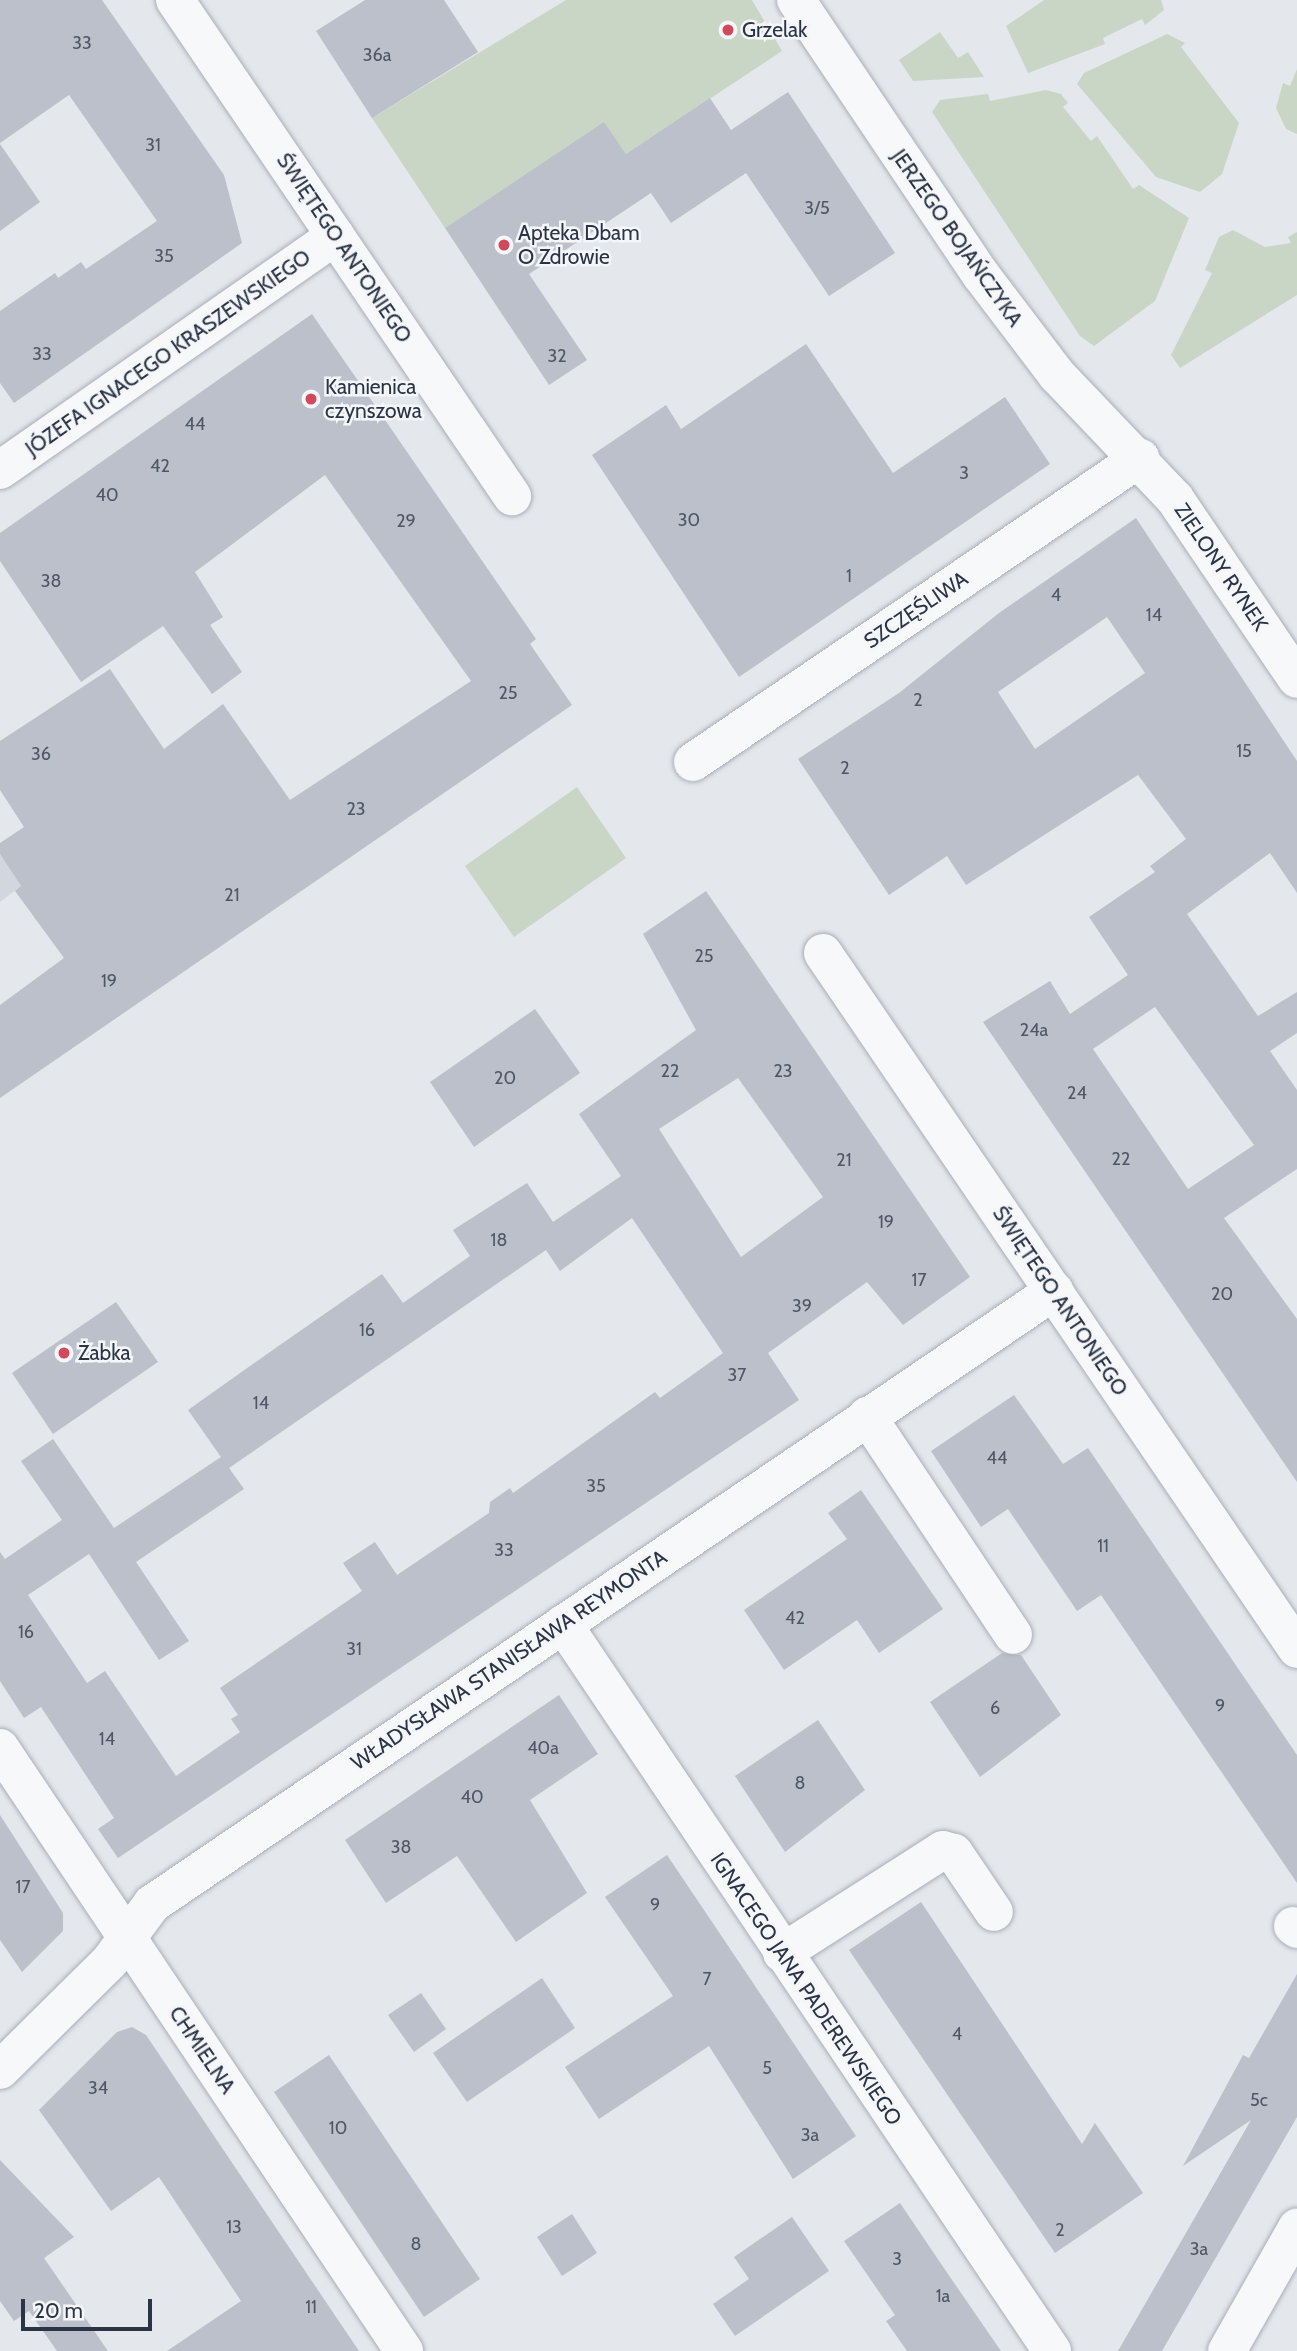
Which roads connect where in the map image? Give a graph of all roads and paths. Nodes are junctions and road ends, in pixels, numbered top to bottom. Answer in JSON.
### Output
{"nodes":[{"id":1,"x":175,"y":0,"type":"edge"},
{"id":2,"x":796,"y":0,"type":"edge"},
{"id":3,"x":336,"y":236,"type":"junction"},
{"id":4,"x":1140,"y":458,"type":"junction"},
{"id":5,"x":0,"y":470,"type":"edge"},
{"id":6,"x":512,"y":496,"type":"dead end"},
{"id":7,"x":1297,"y":679,"type":"edge"},
{"id":8,"x":693,"y":762,"type":"dead end"},
{"id":9,"x":823,"y":953,"type":"dead end"},
{"id":10,"x":1054,"y":1291,"type":"junction"},
{"id":11,"x":867,"y":1416,"type":"junction"},
{"id":12,"x":563,"y":1624,"type":"junction"},
{"id":13,"x":1013,"y":1635,"type":"dead end"},
{"id":14,"x":1297,"y":1649,"type":"edge"},
{"id":15,"x":0,"y":1748,"type":"edge"},
{"id":16,"x":994,"y":1912,"type":"dead end"},
{"id":17,"x":126,"y":1936,"type":"junction"},
{"id":18,"x":782,"y":1953,"type":"junction"},
{"id":19,"x":0,"y":2070,"type":"edge"},
{"id":20,"x":1297,"y":2228,"type":"edge"},
{"id":21,"x":404,"y":2351,"type":"edge"},
{"id":22,"x":1052,"y":2351,"type":"edge"},
{"id":23,"x":1227,"y":2351,"type":"edge"}],
"edges":[{"from":1,"to":3,"type":"street","name":"ŚWIĘTEGO ANTONIEGO"},
{"from":2,"to":4,"type":"street","name":"JERZEGO BOJAŃCZYKA"},
{"from":3,"to":5,"type":"street","name":"JÓZEFA IGNACEGO KRASZEWSKIEGO"},
{"from":3,"to":6,"type":"street","name":"ŚWIĘTEGO ANTONIEGO"},
{"from":4,"to":7,"type":"street","name":"ZIELONY RYNEK"},
{"from":4,"to":8,"type":"street","name":"SZCZĘŚLIWA"},
{"from":9,"to":10,"type":"street","name":"ŚWIĘTEGO ANTONIEGO"},
{"from":10,"to":11,"type":"street","name":"WŁADYSŁAWA STANISŁAWA REYMONTA"},
{"from":10,"to":14,"type":"street","name":"ŚWIĘTEGO ANTONIEGO"},
{"from":11,"to":12,"type":"street","name":"WŁADYSŁAWA STANISŁAWA REYMONTA"},
{"from":11,"to":13,"type":"street"},
{"from":12,"to":17,"type":"street","name":"WŁADYSŁAWA STANISŁAWA REYMONTA"},
{"from":12,"to":18,"type":"street","name":"IGNACEGO JANA PADEREWSKIEGO"},
{"from":15,"to":17,"type":"street","name":"CHMIELNA"},
{"from":16,"to":18,"type":"street"},
{"from":17,"to":19,"type":"street","name":"WŁADYSŁAWA STANISŁAWA REYMONTA"},
{"from":17,"to":21,"type":"street","name":"CHMIELNA"},
{"from":18,"to":22,"type":"street","name":"IGNACEGO JANA PADEREWSKIEGO"},
{"from":20,"to":23,"type":"street"}]}
